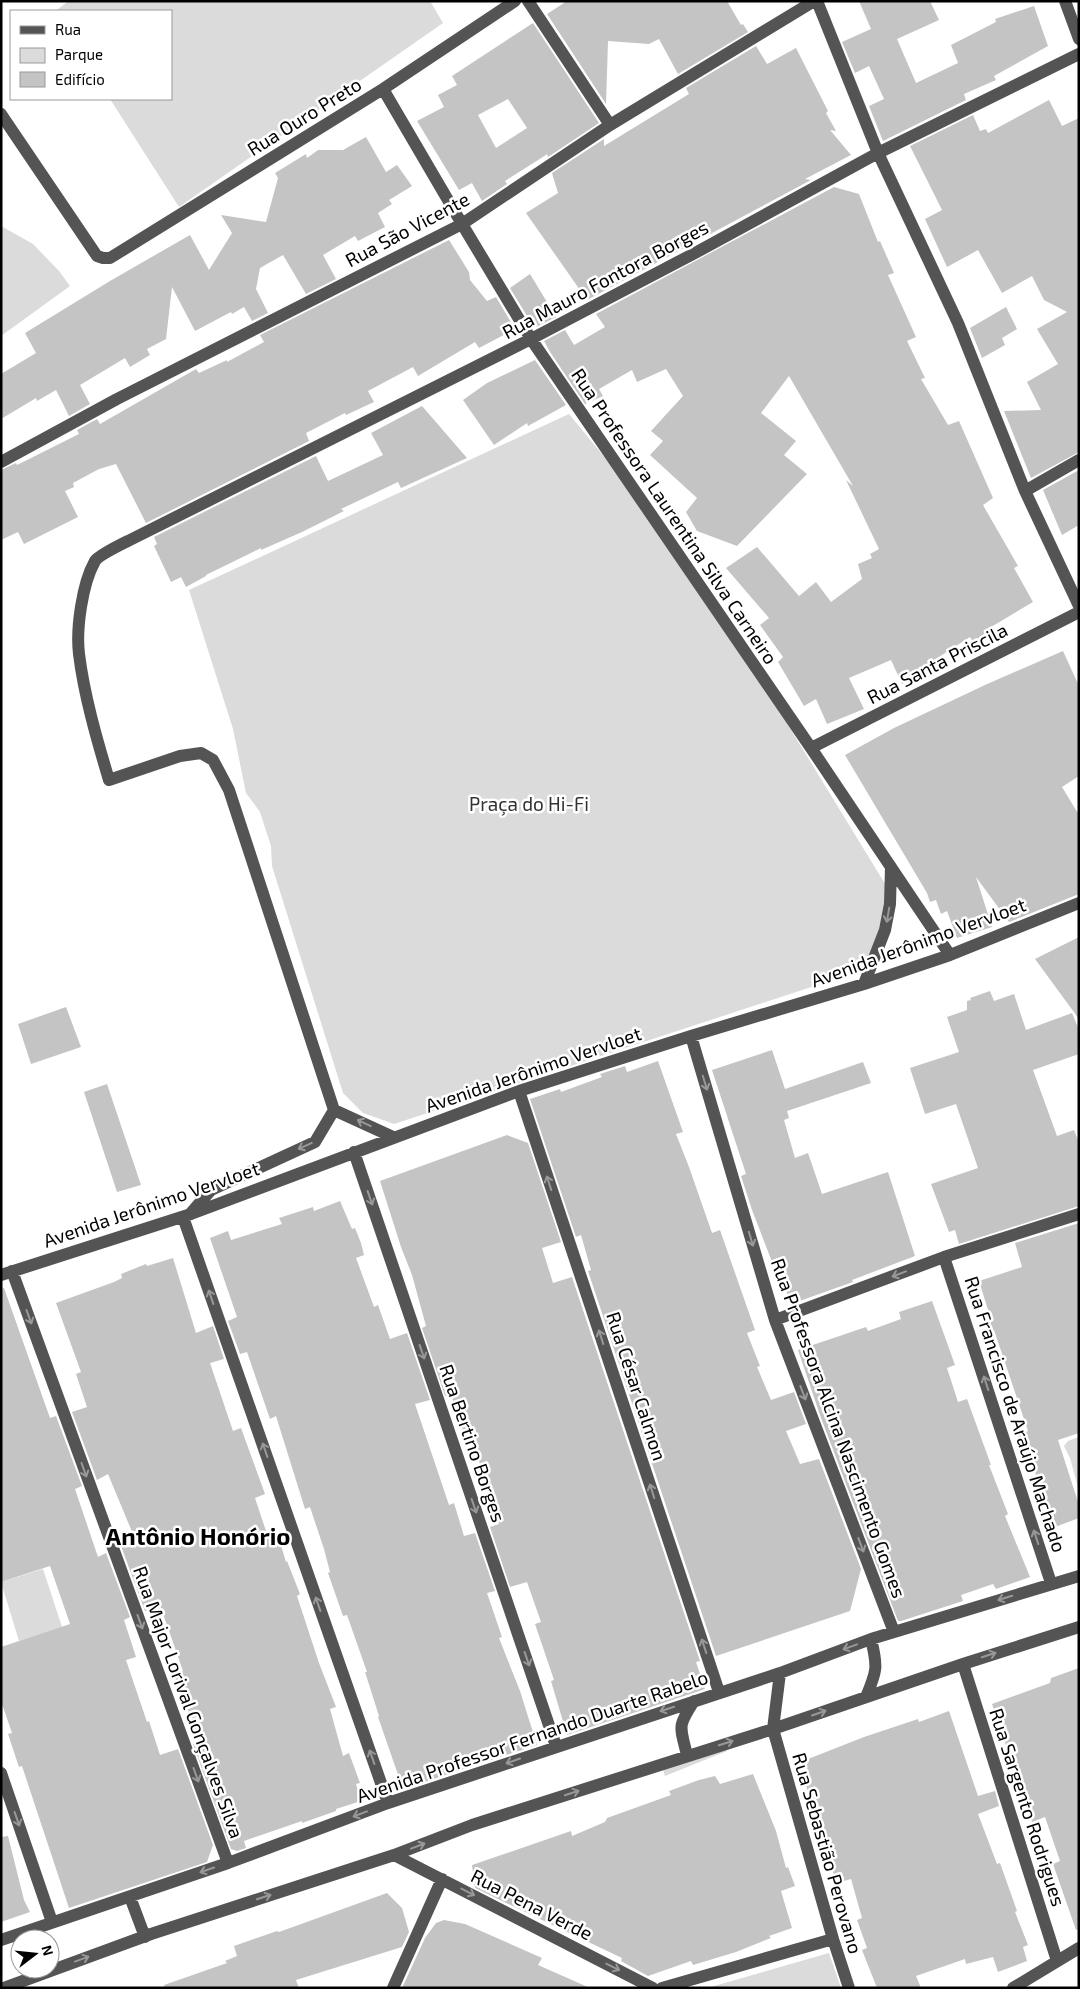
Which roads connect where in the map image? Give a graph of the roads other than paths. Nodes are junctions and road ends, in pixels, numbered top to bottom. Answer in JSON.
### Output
{"nodes":[{"id":1,"x":515,"y":1,"type":"edge"},
{"id":2,"x":528,"y":1,"type":"edge"},
{"id":3,"x":816,"y":1,"type":"edge"},
{"id":4,"x":1065,"y":1,"type":"edge"},
{"id":5,"x":1079,"y":39,"type":"edge"},
{"id":6,"x":1079,"y":54,"type":"edge"},
{"id":7,"x":383,"y":89,"type":"junction"},
{"id":8,"x":1,"y":114,"type":"edge"},
{"id":9,"x":610,"y":125,"type":"junction"},
{"id":10,"x":878,"y":153,"type":"junction"},
{"id":11,"x":462,"y":224,"type":"junction"},
{"id":12,"x":532,"y":339,"type":"junction"},
{"id":13,"x":1079,"y":460,"type":"edge"},
{"id":14,"x":1,"y":462,"type":"edge"},
{"id":15,"x":1025,"y":491,"type":"junction"},
{"id":16,"x":1079,"y":606,"type":"edge"},
{"id":17,"x":1079,"y":612,"type":"edge"},
{"id":18,"x":811,"y":748,"type":"junction"},
{"id":19,"x":891,"y":867,"type":"junction"},
{"id":20,"x":1079,"y":903,"type":"edge"},
{"id":21,"x":950,"y":955,"type":"junction"},
{"id":22,"x":864,"y":984,"type":"junction"},
{"id":23,"x":691,"y":1036,"type":"junction"},
{"id":24,"x":519,"y":1091,"type":"junction"},
{"id":25,"x":334,"y":1110,"type":"junction"},
{"id":26,"x":393,"y":1137,"type":"junction"},
{"id":27,"x":354,"y":1152,"type":"junction"},
{"id":28,"x":1079,"y":1214,"type":"edge"},
{"id":29,"x":187,"y":1215,"type":"junction"},
{"id":30,"x":944,"y":1257,"type":"junction"},
{"id":31,"x":7,"y":1273,"type":"edge"},
{"id":32,"x":776,"y":1320,"type":"junction"},
{"id":33,"x":1079,"y":1576,"type":"edge"},
{"id":34,"x":1051,"y":1584,"type":"junction"},
{"id":35,"x":1079,"y":1627,"type":"edge"},
{"id":36,"x":894,"y":1632,"type":"junction"},
{"id":37,"x":872,"y":1639,"type":"junction"},
{"id":38,"x":963,"y":1664,"type":"junction"},
{"id":39,"x":780,"y":1673,"type":"junction"},
{"id":40,"x":719,"y":1692,"type":"junction"},
{"id":41,"x":866,"y":1697,"type":"junction"},
{"id":42,"x":694,"y":1700,"type":"junction"},
{"id":43,"x":773,"y":1729,"type":"junction"},
{"id":44,"x":556,"y":1746,"type":"junction"},
{"id":45,"x":688,"y":1755,"type":"junction"},
{"id":46,"x":1,"y":1773,"type":"edge"},
{"id":47,"x":388,"y":1803,"type":"junction"},
{"id":48,"x":394,"y":1855,"type":"junction"},
{"id":49,"x":228,"y":1863,"type":"junction"},
{"id":50,"x":442,"y":1879,"type":"junction"},
{"id":51,"x":130,"y":1897,"type":"junction"},
{"id":52,"x":52,"y":1922,"type":"junction"},
{"id":53,"x":145,"y":1937,"type":"junction"},
{"id":54,"x":833,"y":1939,"type":"junction"},
{"id":55,"x":1,"y":1940,"type":"edge"},
{"id":56,"x":1079,"y":1948,"type":"edge"},
{"id":57,"x":1057,"y":1961,"type":"junction"},
{"id":58,"x":4,"y":1988,"type":"edge"},
{"id":59,"x":393,"y":1988,"type":"edge"},
{"id":60,"x":653,"y":1988,"type":"edge"},
{"id":61,"x":662,"y":1988,"type":"edge"},
{"id":62,"x":849,"y":1988,"type":"edge"},
{"id":63,"x":1013,"y":1988,"type":"edge"}],
"edges":[{"from":1,"to":7,"type":"street","name":"Rua Ouro Preto"},
{"from":2,"to":9,"type":"street"},
{"from":3,"to":9,"type":"street","name":"Rua São Vicente"},
{"from":3,"to":10,"type":"street"},
{"from":4,"to":5,"type":"street"},
{"from":6,"to":10,"type":"street","name":"Rua Mauro Fontora Borges"},
{"from":7,"to":8,"type":"street","name":"Rua Ouro Preto"},
{"from":7,"to":11,"type":"street","name":"Rua Professora Laurentina Silva Carneiro"},
{"from":9,"to":11,"type":"street","name":"Rua São Vicente"},
{"from":10,"to":12,"type":"street","name":"Rua Mauro Fontora Borges"},
{"from":10,"to":15,"type":"street"},
{"from":11,"to":12,"type":"street","name":"Rua Professora Laurentina Silva Carneiro"},
{"from":11,"to":14,"type":"street","name":"Rua São Vicente"},
{"from":12,"to":18,"type":"street","name":"Rua Professora Laurentina Silva Carneiro"},
{"from":12,"to":25,"type":"street","name":"Rua Mauro Fontora Borges"},
{"from":13,"to":15,"type":"street"},
{"from":15,"to":16,"type":"street"},
{"from":17,"to":18,"type":"street","name":"Rua Santa Priscila"},
{"from":18,"to":19,"type":"street","name":"Rua Professora Laurentina Silva Carneiro"},
{"from":19,"to":21,"type":"street","name":"Rua Professora Laurentina Silva Carneiro"},
{"from":19,"to":22,"type":"street","one_way":true},
{"from":20,"to":21,"type":"street","name":"Avenida Jerônimo Vervloet"},
{"from":21,"to":22,"type":"street","name":"Avenida Jerônimo Vervloet"},
{"from":22,"to":23,"type":"street","name":"Avenida Jerônimo Vervloet"},
{"from":23,"to":24,"type":"street","name":"Avenida Jerônimo Vervloet"},
{"from":23,"to":32,"type":"street","name":"Rua Professora Alcina Nascimento Gomes","one_way":true},
{"from":24,"to":26,"type":"street","name":"Avenida Jerônimo Vervloet"},
{"from":40,"to":24,"type":"street","name":"Rua César Calmon","one_way":true},
{"from":26,"to":25,"type":"street","one_way":true},
{"from":25,"to":29,"type":"street","one_way":true},
{"from":26,"to":27,"type":"street","name":"Avenida Jerônimo Vervloet"},
{"from":27,"to":29,"type":"street","name":"Avenida Jerônimo Vervloet"},
{"from":27,"to":44,"type":"street","name":"Rua Bertino Borges","one_way":true},
{"from":28,"to":30,"type":"street"},
{"from":29,"to":31,"type":"street","name":"Avenida Jerônimo Vervloet"},
{"from":47,"to":29,"type":"street","one_way":true},
{"from":30,"to":32,"type":"street","one_way":true},
{"from":34,"to":30,"type":"street","name":"Rua Francisco de Araújo Machado","one_way":true},
{"from":31,"to":49,"type":"street","name":"Rua Major Lorival Gonçalves Silva","one_way":true},
{"from":32,"to":36,"type":"street","name":"Rua Professora Alcina Nascimento Gomes","one_way":true},
{"from":33,"to":34,"type":"street","name":"Avenida Professor Fernando Duarte Rabelo"},
{"from":34,"to":36,"type":"street","name":"Avenida Professor Fernando Duarte Rabelo","one_way":true},
{"from":38,"to":35,"type":"street","one_way":true},
{"from":36,"to":37,"type":"street","name":"Avenida Professor Fernando Duarte Rabelo"},
{"from":37,"to":39,"type":"street","name":"Avenida Professor Fernando Duarte Rabelo","one_way":true},
{"from":37,"to":41,"type":"street"},
{"from":38,"to":41,"type":"street"},
{"from":38,"to":57,"type":"street","name":"Rua Sargento Rodrigues"},
{"from":39,"to":40,"type":"street","name":"Avenida Professor Fernando Duarte Rabelo"},
{"from":39,"to":43,"type":"street"},
{"from":40,"to":42,"type":"street","name":"Avenida Professor Fernando Duarte Rabelo"},
{"from":43,"to":41,"type":"street","one_way":true},
{"from":42,"to":44,"type":"street","name":"Avenida Professor Fernando Duarte Rabelo","one_way":true},
{"from":42,"to":45,"type":"street"},
{"from":45,"to":43,"type":"street","one_way":true},
{"from":43,"to":54,"type":"street","name":"Rua Sebastião Perovano"},
{"from":44,"to":47,"type":"street","name":"Avenida Professor Fernando Duarte Rabelo","one_way":true},
{"from":48,"to":45,"type":"street","one_way":true},
{"from":46,"to":52,"type":"street","one_way":true},
{"from":47,"to":49,"type":"street","name":"Avenida Professor Fernando Duarte Rabelo","one_way":true},
{"from":48,"to":50,"type":"street","name":"Rua Pena Verde"},
{"from":53,"to":48,"type":"street","one_way":true},
{"from":49,"to":51,"type":"street","name":"Avenida Professor Fernando Duarte Rabelo","one_way":true},
{"from":50,"to":59,"type":"street"},
{"from":50,"to":60,"type":"street","name":"Rua Pena Verde","one_way":true},
{"from":51,"to":52,"type":"street","name":"Avenida Professor Fernando Duarte Rabelo"},
{"from":51,"to":53,"type":"street"},
{"from":52,"to":55,"type":"street","name":"Avenida Professor Fernando Duarte Rabelo"},
{"from":58,"to":53,"type":"street","one_way":true},
{"from":54,"to":61,"type":"street"},
{"from":54,"to":62,"type":"street","name":"Rua Sebastião Perovano"},
{"from":56,"to":57,"type":"street"},
{"from":57,"to":63,"type":"street"}]}
